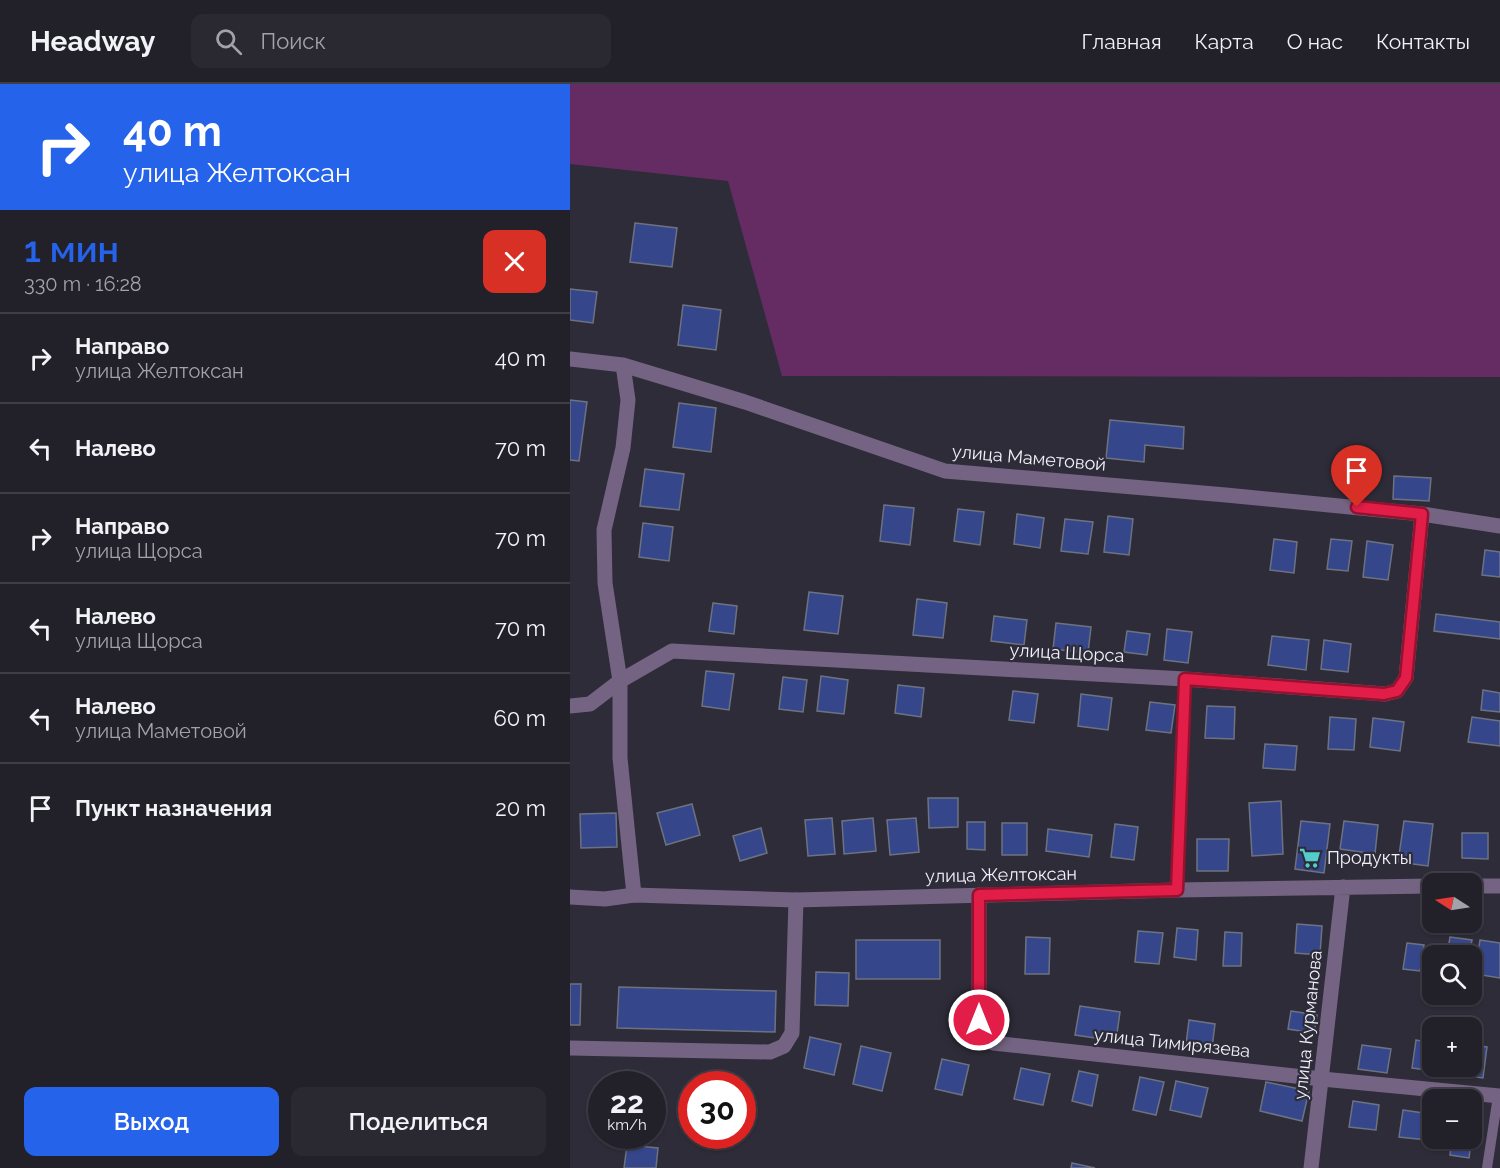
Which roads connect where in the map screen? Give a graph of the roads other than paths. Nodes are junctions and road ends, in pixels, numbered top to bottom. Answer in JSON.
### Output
{"nodes":[{"id":1,"x":570,"y":359,"type":"edge"},
{"id":2,"x":623,"y":365,"type":"junction"},
{"id":3,"x":1422,"y":514,"type":"junction"},
{"id":4,"x":1500,"y":526,"type":"edge"},
{"id":5,"x":1185,"y":679,"type":"junction"},
{"id":6,"x":620,"y":681,"type":"junction"},
{"id":7,"x":570,"y":706,"type":"edge"},
{"id":8,"x":1422,"y":886,"type":"edge"},
{"id":9,"x":1482,"y":886,"type":"edge"},
{"id":10,"x":1500,"y":886,"type":"edge"},
{"id":11,"x":1343,"y":887,"type":"junction"},
{"id":12,"x":1177,"y":890,"type":"junction"},
{"id":13,"x":634,"y":895,"type":"junction"},
{"id":14,"x":979,"y":895,"type":"junction"},
{"id":15,"x":570,"y":897,"type":"edge"},
{"id":16,"x":796,"y":900,"type":"junction"},
{"id":17,"x":570,"y":1048,"type":"edge"},
{"id":18,"x":1322,"y":1079,"type":"junction"},
{"id":19,"x":1499,"y":1096,"type":"edge"},
{"id":20,"x":1311,"y":1168,"type":"edge"},
{"id":21,"x":1487,"y":1168,"type":"edge"}],
"edges":[{"from":1,"to":2,"type":"street","name":"улица Маметовой"},
{"from":2,"to":3,"type":"street","name":"улица Маметовой"},
{"from":2,"to":6,"type":"street"},
{"from":3,"to":4,"type":"street","name":"улица Маметовой"},
{"from":3,"to":5,"type":"street","name":"улица Щорса"},
{"from":5,"to":6,"type":"street","name":"улица Щорса"},
{"from":5,"to":12,"type":"lane"},
{"from":6,"to":7,"type":"street","name":"улица Щорса"},
{"from":6,"to":13,"type":"street"},
{"from":8,"to":11,"type":"street","name":"улица Желтоксан"},
{"from":9,"to":10,"type":"street"},
{"from":11,"to":12,"type":"street","name":"улица Желтоксан"},
{"from":11,"to":18,"type":"street","name":"улица Курманова"},
{"from":12,"to":14,"type":"street","name":"улица Желтоксан"},
{"from":13,"to":15,"type":"street","name":"улица Желтоксан"},
{"from":13,"to":16,"type":"street","name":"улица Желтоксан"},
{"from":14,"to":16,"type":"street","name":"улица Желтоксан"},
{"from":14,"to":18,"type":"street","name":"улица Тимирязева"},
{"from":16,"to":17,"type":"street"},
{"from":18,"to":19,"type":"street","name":"улица Тимирязева"},
{"from":18,"to":20,"type":"street","name":"улица Курманова"},
{"from":19,"to":21,"type":"lane"}]}
